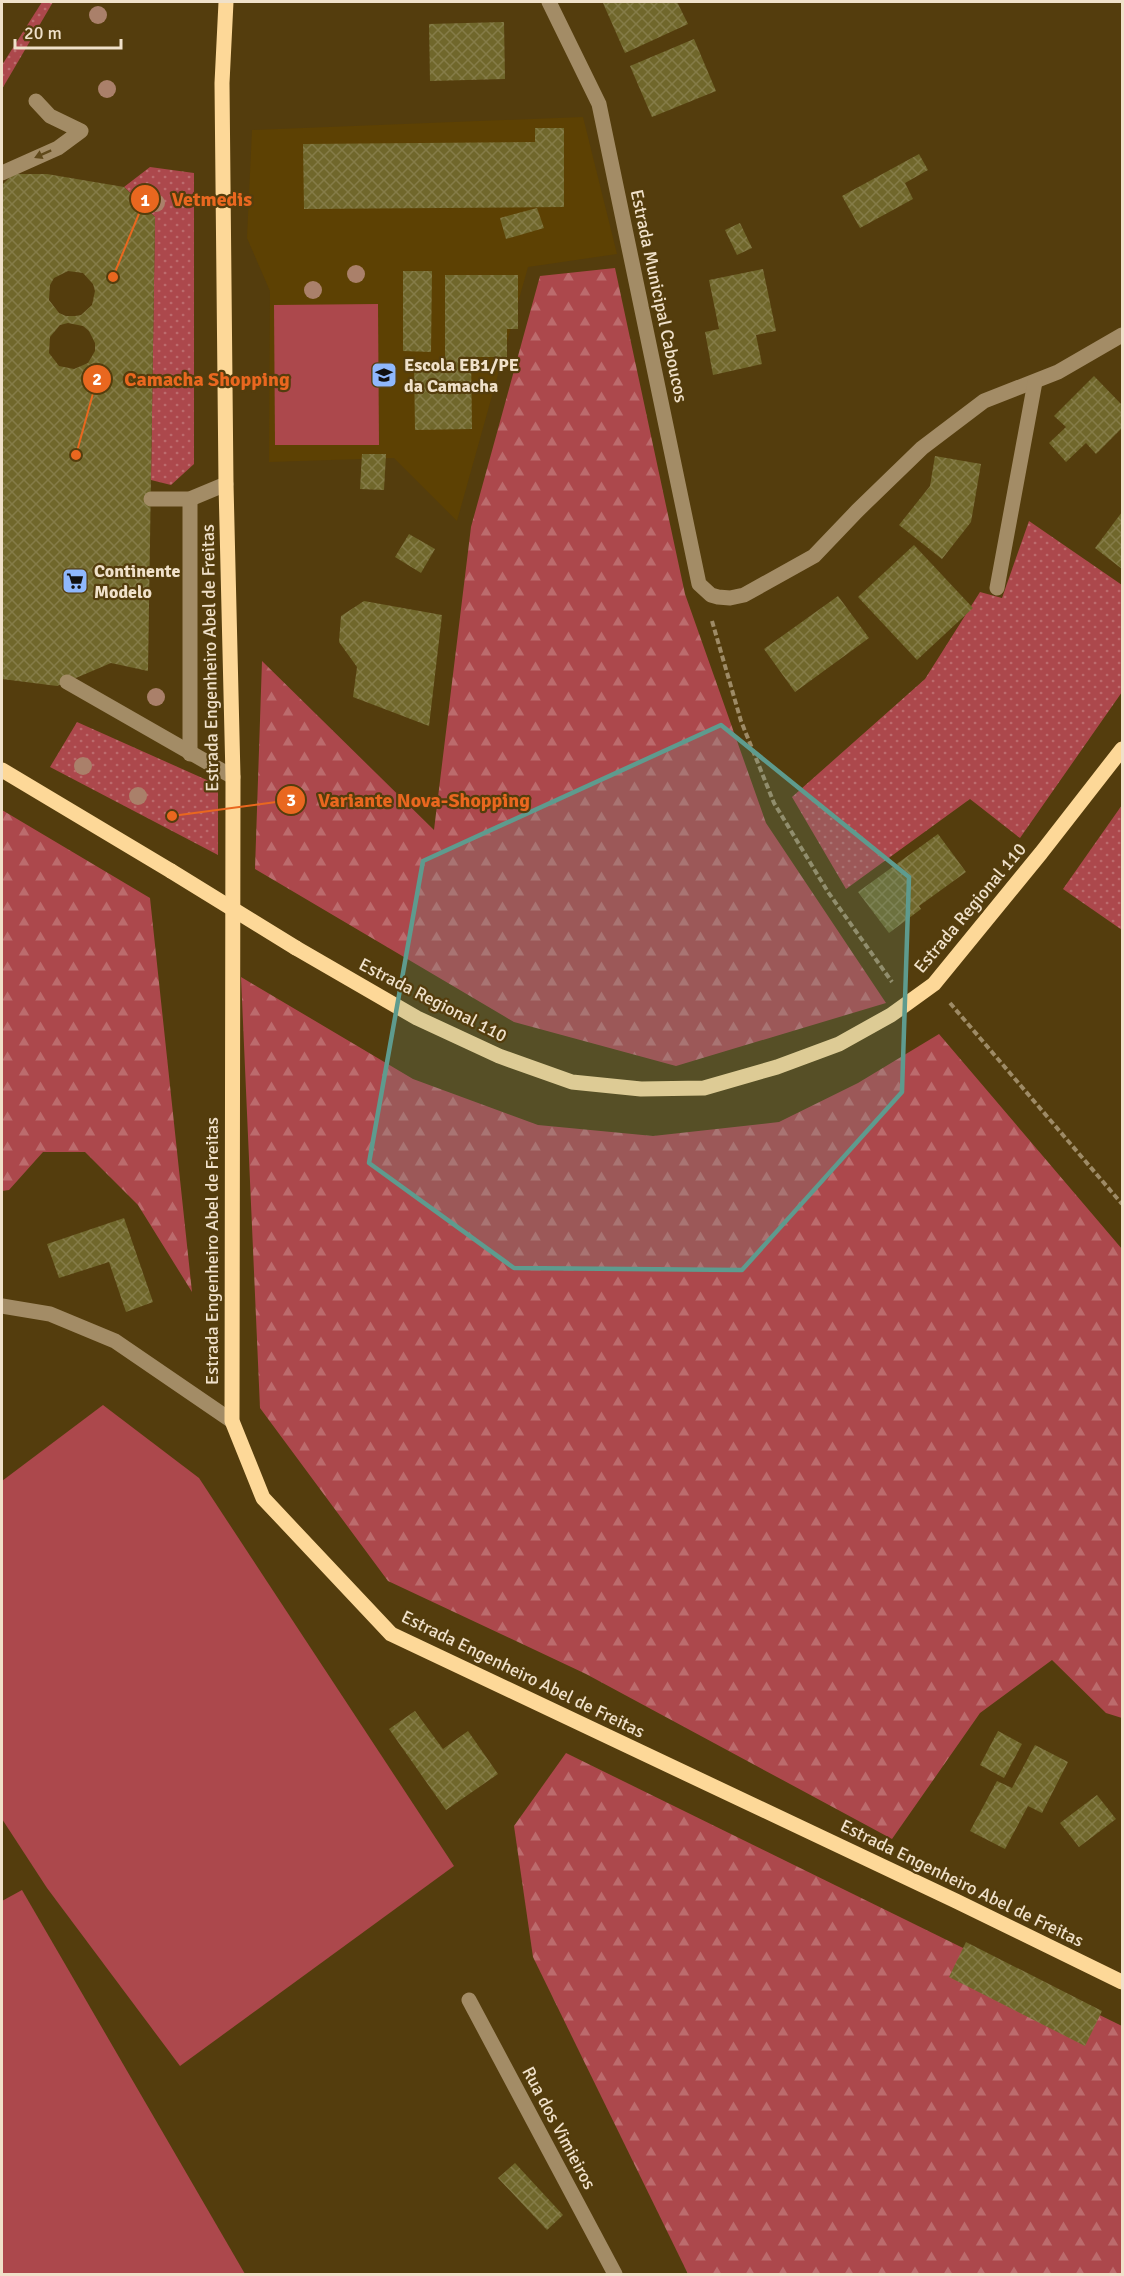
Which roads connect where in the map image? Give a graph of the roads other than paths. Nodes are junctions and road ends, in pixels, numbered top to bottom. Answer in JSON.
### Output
{"nodes":[{"id":1,"x":226,"y":2,"type":"edge"},
{"id":2,"x":549,"y":2,"type":"edge"},
{"id":3,"x":36,"y":101,"type":"dead end"},
{"id":4,"x":2,"y":173,"type":"edge"},
{"id":5,"x":1122,"y":335,"type":"edge"},
{"id":6,"x":1035,"y":382,"type":"junction"},
{"id":7,"x":226,"y":484,"type":"junction"},
{"id":8,"x":151,"y":499,"type":"dead end"},
{"id":9,"x":190,"y":499,"type":"junction"},
{"id":10,"x":996,"y":588,"type":"dead end"},
{"id":11,"x":67,"y":682,"type":"dead end"},
{"id":12,"x":1122,"y":749,"type":"edge"},
{"id":13,"x":190,"y":754,"type":"junction"},
{"id":14,"x":2,"y":770,"type":"edge"},
{"id":15,"x":233,"y":777,"type":"junction"},
{"id":16,"x":2,"y":1306,"type":"edge"},
{"id":17,"x":232,"y":1421,"type":"junction"},
{"id":18,"x":1122,"y":1982,"type":"edge"},
{"id":19,"x":469,"y":2000,"type":"dead end"},
{"id":20,"x":615,"y":2274,"type":"edge"}],
"edges":[{"from":1,"to":7,"type":"main road","name":"Estrada Engenheiro Abel de Freitas"},
{"from":2,"to":6,"type":"street","name":"Estrada Municipal Caboucos"},
{"from":3,"to":4,"type":"street","one_way":true},
{"from":5,"to":6,"type":"street"},
{"from":6,"to":10,"type":"street"},
{"from":7,"to":9,"type":"street"},
{"from":7,"to":15,"type":"main road","name":"Estrada Engenheiro Abel de Freitas"},
{"from":8,"to":9,"type":"street"},
{"from":9,"to":13,"type":"street"},
{"from":11,"to":13,"type":"street"},
{"from":12,"to":14,"type":"main road","name":"Estrada Regional 110","bridge":true},
{"from":13,"to":15,"type":"street"},
{"from":15,"to":17,"type":"main road","name":"Estrada Engenheiro Abel de Freitas"},
{"from":16,"to":17,"type":"street"},
{"from":17,"to":18,"type":"main road","name":"Estrada Engenheiro Abel de Freitas"},
{"from":19,"to":20,"type":"street","name":"Rua dos Vimieiros"}]}
